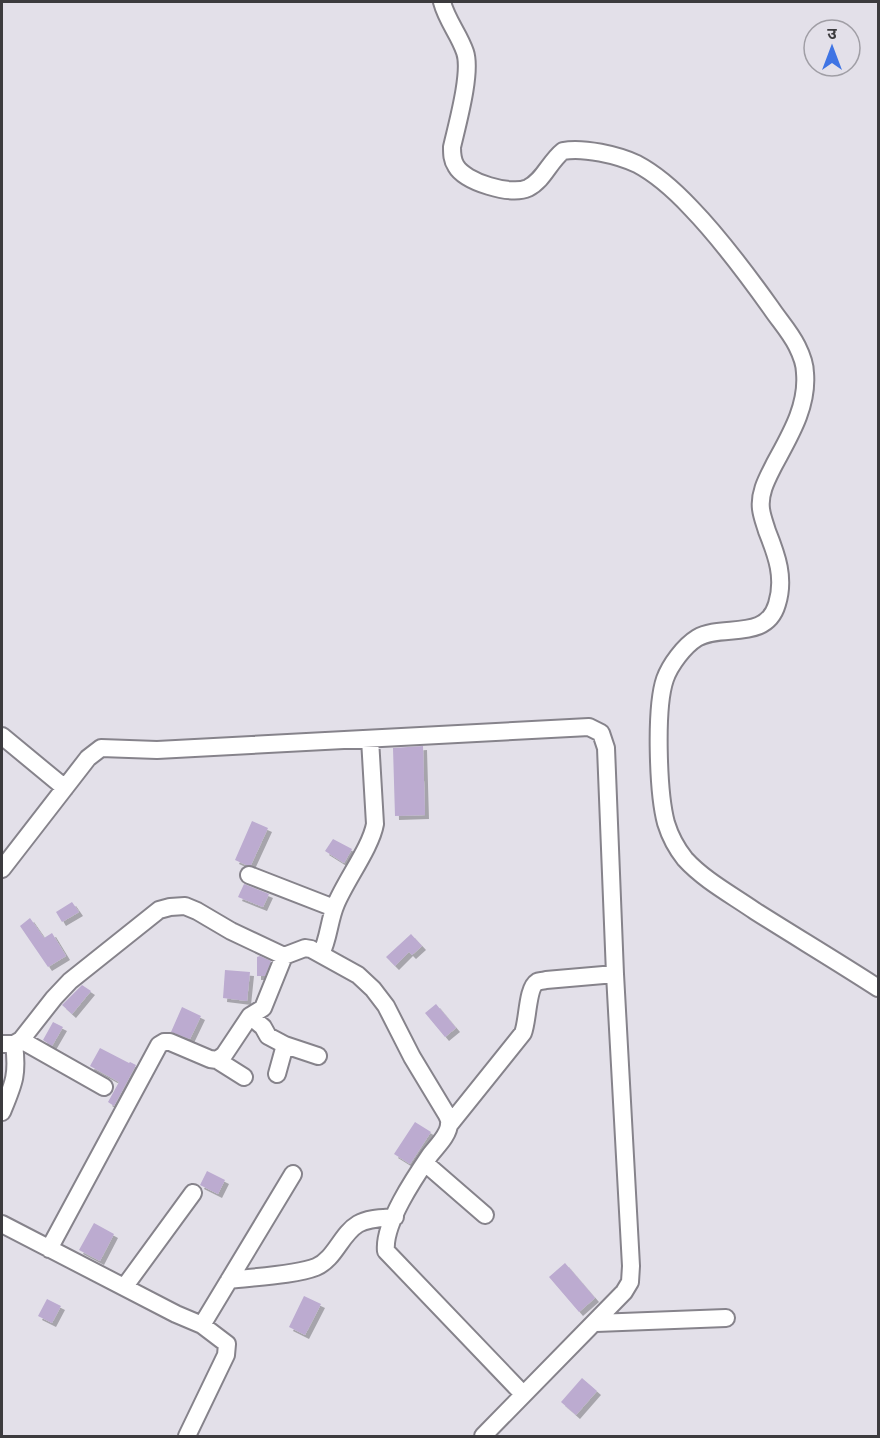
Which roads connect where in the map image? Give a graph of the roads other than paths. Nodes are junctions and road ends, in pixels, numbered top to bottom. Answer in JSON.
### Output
{"nodes":[{"id":1,"x":442,"y":2,"type":"edge"},
{"id":2,"x":2,"y":736,"type":"edge"},
{"id":3,"x":370,"y":739,"type":"junction"},
{"id":4,"x":65,"y":788,"type":"junction"},
{"id":5,"x":2,"y":869,"type":"edge"},
{"id":6,"x":249,"y":875,"type":"dead end"},
{"id":7,"x":334,"y":908,"type":"junction"},
{"id":8,"x":321,"y":954,"type":"junction"},
{"id":9,"x":284,"y":956,"type":"junction"},
{"id":10,"x":615,"y":974,"type":"junction"},
{"id":11,"x":879,"y":988,"type":"edge"},
{"id":12,"x":250,"y":1016,"type":"junction"},
{"id":13,"x":12,"y":1043,"type":"edge"},
{"id":14,"x":285,"y":1045,"type":"junction"},
{"id":15,"x":318,"y":1056,"type":"dead end"},
{"id":16,"x":217,"y":1060,"type":"junction"},
{"id":17,"x":277,"y":1074,"type":"dead end"},
{"id":18,"x":244,"y":1077,"type":"dead end"},
{"id":19,"x":104,"y":1087,"type":"dead end"},
{"id":20,"x":2,"y":1112,"type":"edge"},
{"id":21,"x":450,"y":1124,"type":"junction"},
{"id":22,"x":425,"y":1163,"type":"junction"},
{"id":23,"x":292,"y":1174,"type":"dead end"},
{"id":24,"x":193,"y":1193,"type":"dead end"},
{"id":25,"x":485,"y":1215,"type":"dead end"},
{"id":26,"x":395,"y":1217,"type":"junction"},
{"id":27,"x":2,"y":1224,"type":"edge"},
{"id":28,"x":49,"y":1249,"type":"junction"},
{"id":29,"x":229,"y":1280,"type":"junction"},
{"id":30,"x":125,"y":1286,"type":"junction"},
{"id":31,"x":726,"y":1318,"type":"dead end"},
{"id":32,"x":596,"y":1323,"type":"junction"},
{"id":33,"x":202,"y":1325,"type":"junction"},
{"id":34,"x":523,"y":1395,"type":"junction"},
{"id":35,"x":483,"y":1436,"type":"edge"},
{"id":36,"x":187,"y":1437,"type":"edge"}],
"edges":[{"from":1,"to":11,"type":"street"},
{"from":2,"to":4,"type":"street"},
{"from":3,"to":4,"type":"street"},
{"from":3,"to":7,"type":"street"},
{"from":3,"to":10,"type":"street"},
{"from":4,"to":5,"type":"street"},
{"from":6,"to":7,"type":"street"},
{"from":7,"to":8,"type":"street"},
{"from":8,"to":9,"type":"street"},
{"from":8,"to":21,"type":"street"},
{"from":9,"to":12,"type":"street"},
{"from":9,"to":13,"type":"street"},
{"from":10,"to":21,"type":"street"},
{"from":10,"to":32,"type":"street"},
{"from":12,"to":14,"type":"street"},
{"from":12,"to":16,"type":"street"},
{"from":13,"to":19,"type":"street"},
{"from":13,"to":20,"type":"street"},
{"from":14,"to":15,"type":"street"},
{"from":14,"to":17,"type":"street"},
{"from":16,"to":18,"type":"street"},
{"from":16,"to":28,"type":"street"},
{"from":21,"to":22,"type":"street"},
{"from":22,"to":25,"type":"street"},
{"from":22,"to":26,"type":"street"},
{"from":23,"to":29,"type":"street"},
{"from":24,"to":30,"type":"street"},
{"from":26,"to":29,"type":"street"},
{"from":26,"to":34,"type":"street"},
{"from":27,"to":28,"type":"street"},
{"from":28,"to":30,"type":"street"},
{"from":29,"to":33,"type":"street"},
{"from":30,"to":33,"type":"street"},
{"from":31,"to":32,"type":"street"},
{"from":32,"to":34,"type":"street"},
{"from":33,"to":36,"type":"street"},
{"from":34,"to":35,"type":"street"}]}
